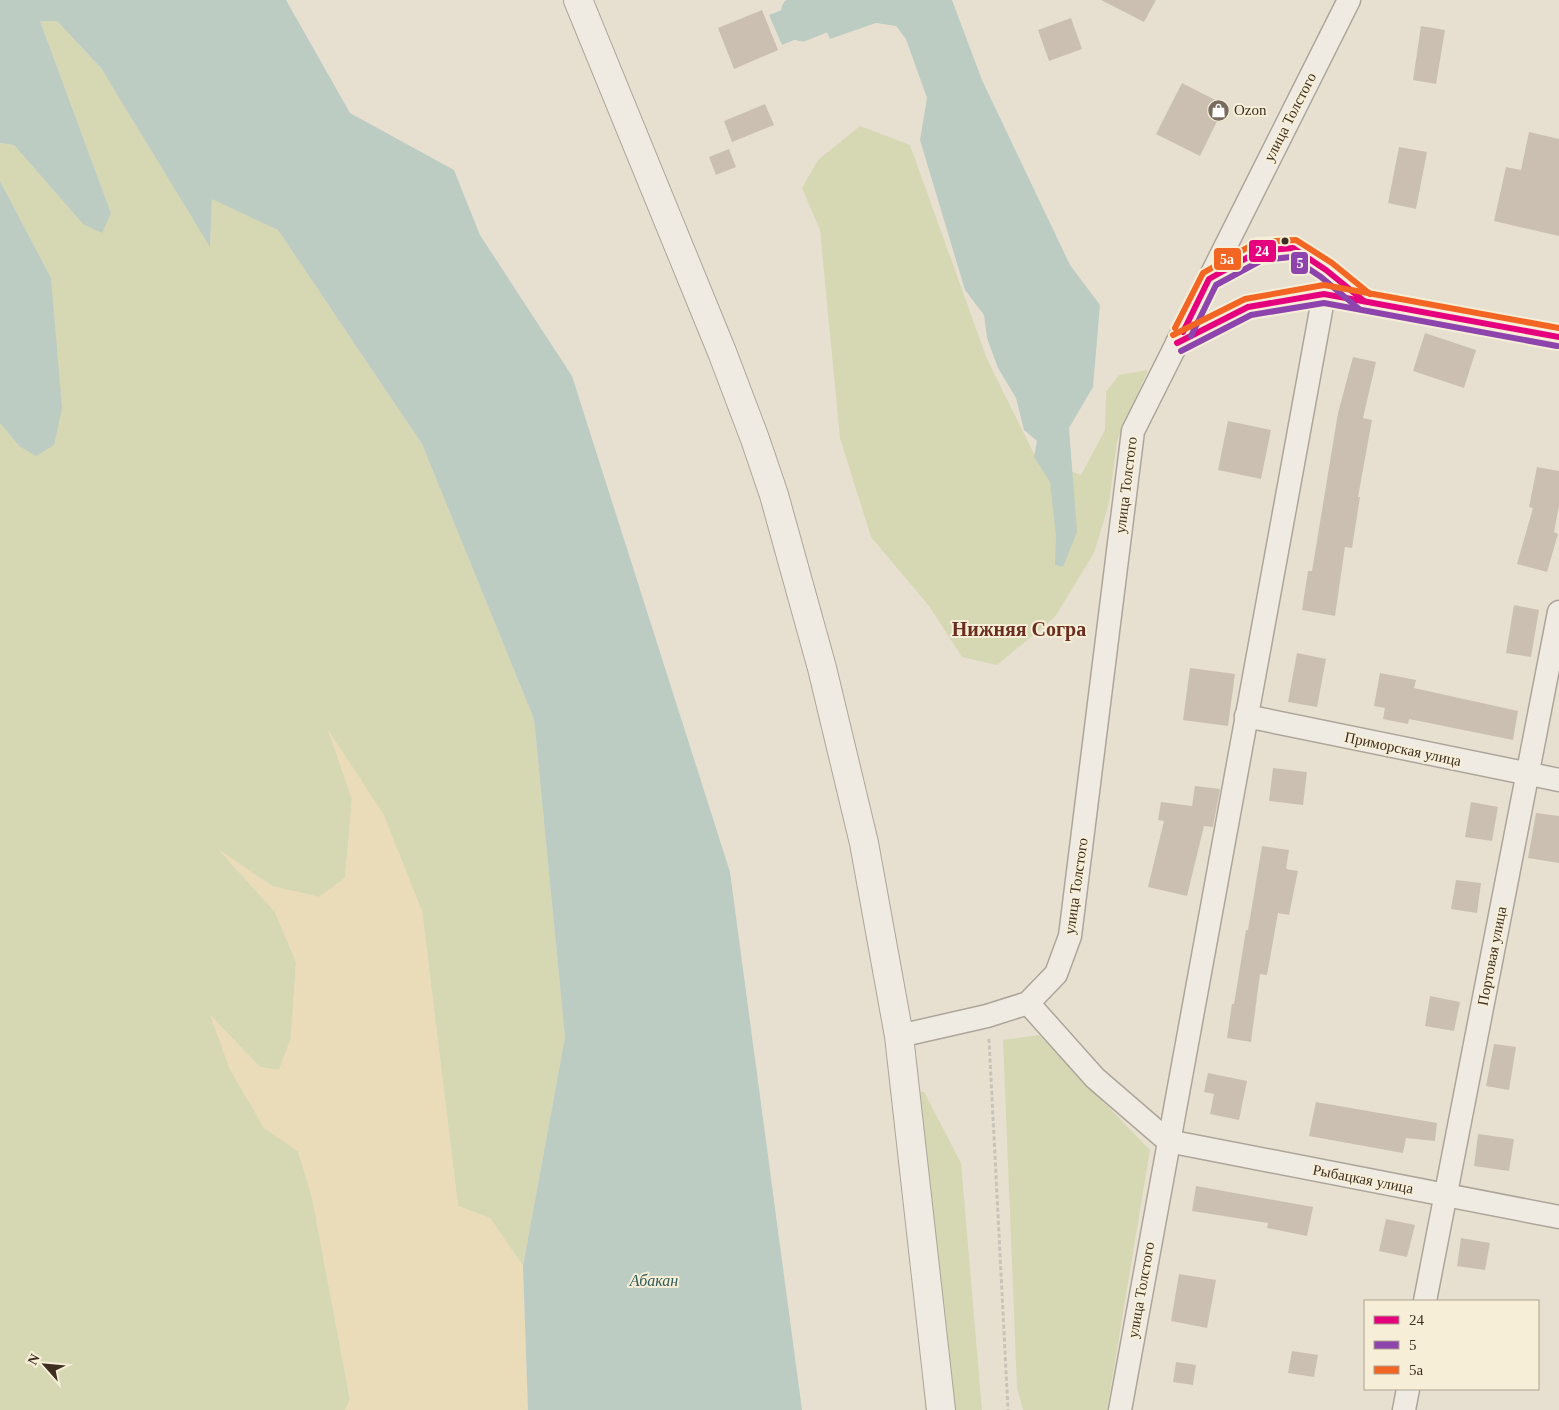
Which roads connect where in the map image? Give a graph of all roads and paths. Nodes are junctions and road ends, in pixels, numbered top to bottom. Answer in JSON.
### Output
{"nodes":[{"id":1,"x":578,"y":0,"type":"edge"},
{"id":2,"x":1348,"y":0,"type":"edge"},
{"id":3,"x":1209,"y":279,"type":"junction"},
{"id":4,"x":1324,"y":294,"type":"junction"},
{"id":5,"x":1364,"y":302,"type":"junction"},
{"id":6,"x":1559,"y":336,"type":"edge"},
{"id":7,"x":1178,"y":343,"type":"junction"},
{"id":8,"x":1559,"y":612,"type":"edge"},
{"id":9,"x":1246,"y":716,"type":"junction"},
{"id":10,"x":1528,"y":774,"type":"junction"},
{"id":11,"x":1559,"y":780,"type":"edge"},
{"id":12,"x":1028,"y":1003,"type":"junction"},
{"id":13,"x":987,"y":1016,"type":"junction"},
{"id":14,"x":900,"y":1036,"type":"junction"},
{"id":15,"x":1168,"y":1141,"type":"junction"},
{"id":16,"x":1446,"y":1195,"type":"junction"},
{"id":17,"x":1559,"y":1217,"type":"edge"},
{"id":18,"x":1425,"y":1300,"type":"edge"},
{"id":19,"x":1408,"y":1390,"type":"edge"},
{"id":20,"x":941,"y":1410,"type":"edge"},
{"id":21,"x":1008,"y":1410,"type":"edge"},
{"id":22,"x":1120,"y":1410,"type":"edge"},
{"id":23,"x":1404,"y":1410,"type":"edge"}],
"edges":[{"from":1,"to":14,"type":"street"},
{"from":2,"to":3,"type":"street","name":"улица Толстого"},
{"from":3,"to":5,"type":"lane"},
{"from":3,"to":7,"type":"street","name":"улица Толстого"},
{"from":4,"to":5,"type":"street"},
{"from":4,"to":7,"type":"street"},
{"from":4,"to":9,"type":"street","name":"улица Толстого"},
{"from":5,"to":6,"type":"street"},
{"from":7,"to":12,"type":"street","name":"улица Толстого"},
{"from":8,"to":10,"type":"street","name":"Портовая улица"},
{"from":9,"to":10,"type":"street","name":"Приморская улица"},
{"from":9,"to":15,"type":"street","name":"улица Толстого"},
{"from":10,"to":11,"type":"street","name":"Приморская улица"},
{"from":10,"to":16,"type":"street","name":"Портовая улица"},
{"from":12,"to":13,"type":"street","name":"улица Толстого"},
{"from":12,"to":15,"type":"street"},
{"from":13,"to":14,"type":"street","name":"улица Толстого"},
{"from":13,"to":21,"type":"path"},
{"from":14,"to":20,"type":"street"},
{"from":15,"to":16,"type":"street","name":"Рыбацкая улица"},
{"from":15,"to":22,"type":"street","name":"улица Толстого"},
{"from":16,"to":17,"type":"street","name":"Рыбацкая улица"},
{"from":16,"to":18,"type":"street","name":"Портовая улица"},
{"from":19,"to":23,"type":"street"}]}
